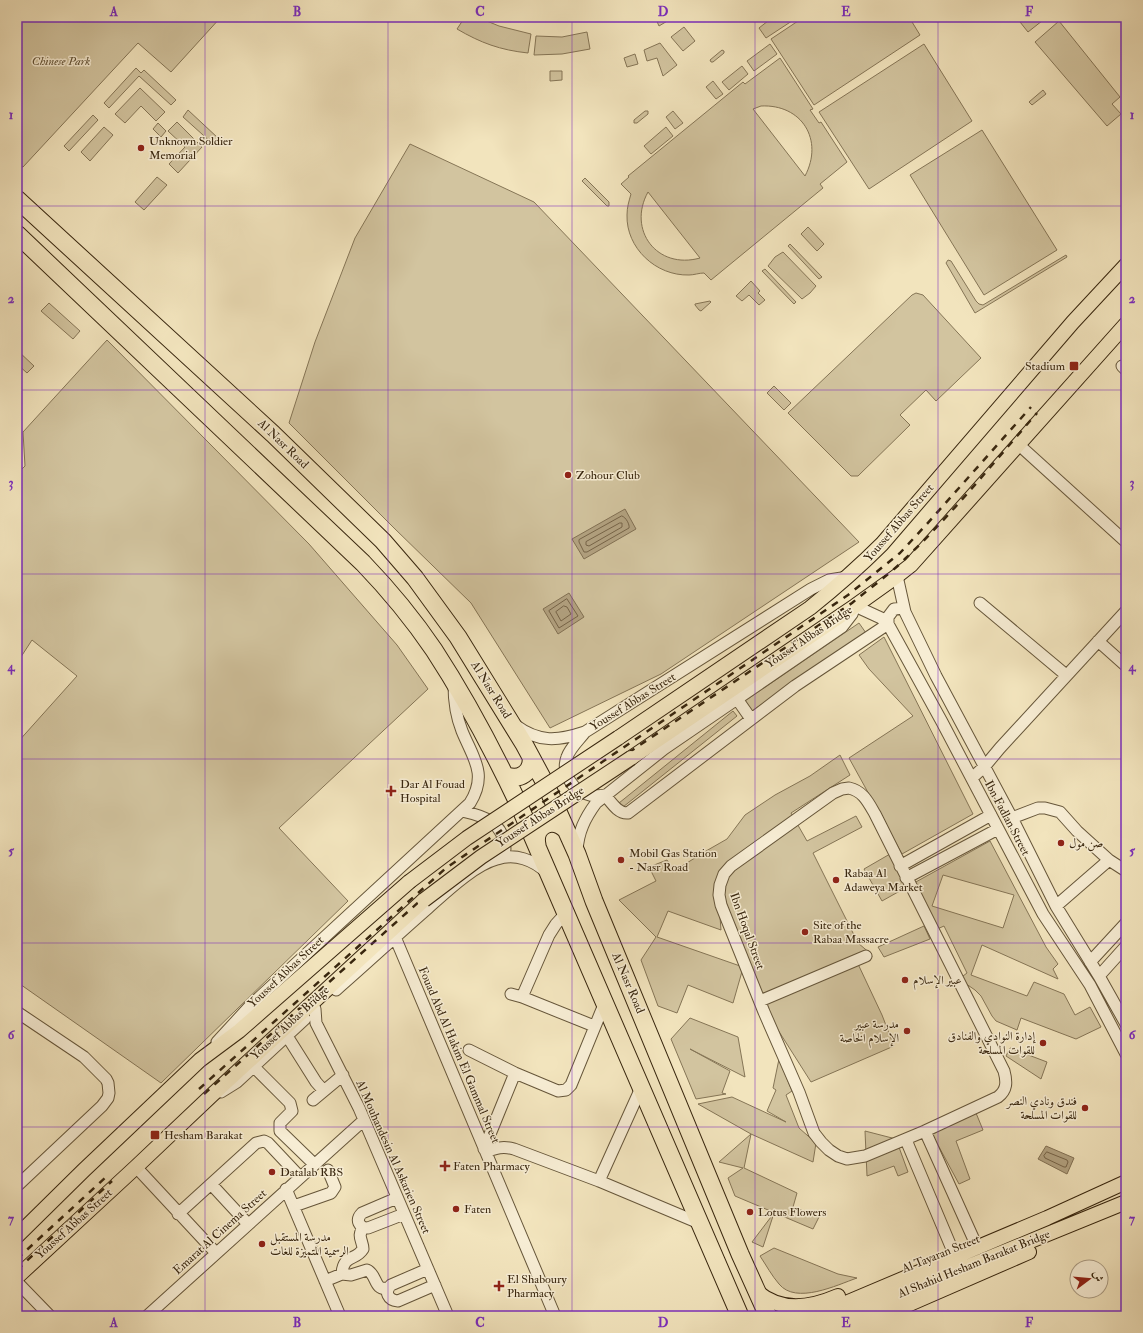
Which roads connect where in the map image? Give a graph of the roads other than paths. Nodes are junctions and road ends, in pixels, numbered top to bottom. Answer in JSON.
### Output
{"nodes":[{"id":1,"x":17,"y":199,"type":"edge"},
{"id":2,"x":17,"y":234,"type":"edge"},
{"id":3,"x":1126,"y":265,"type":"edge"},
{"id":4,"x":1126,"y":324,"type":"edge"},
{"id":5,"x":1018,"y":444,"type":"junction"},
{"id":6,"x":1126,"y":542,"type":"edge"},
{"id":7,"x":897,"y":576,"type":"junction"},
{"id":8,"x":848,"y":577,"type":"junction"},
{"id":9,"x":980,"y":603,"type":"dead end"},
{"id":10,"x":855,"y":606,"type":"junction"},
{"id":11,"x":904,"y":608,"type":"junction"},
{"id":12,"x":1126,"y":611,"type":"edge"},
{"id":13,"x":888,"y":624,"type":"junction"},
{"id":14,"x":1098,"y":641,"type":"junction"},
{"id":15,"x":1126,"y":666,"type":"edge"},
{"id":16,"x":1066,"y":675,"type":"junction"},
{"id":17,"x":454,"y":682,"type":"junction"},
{"id":18,"x":737,"y":699,"type":"junction"},
{"id":19,"x":509,"y":719,"type":"junction"},
{"id":20,"x":751,"y":719,"type":"junction"},
{"id":21,"x":585,"y":732,"type":"junction"},
{"id":22,"x":531,"y":757,"type":"junction"},
{"id":23,"x":985,"y":766,"type":"junction"},
{"id":24,"x":505,"y":775,"type":"junction"},
{"id":25,"x":972,"y":778,"type":"junction"},
{"id":26,"x":605,"y":795,"type":"junction"},
{"id":27,"x":462,"y":811,"type":"junction"},
{"id":28,"x":991,"y":815,"type":"junction"},
{"id":29,"x":1012,"y":818,"type":"junction"},
{"id":30,"x":998,"y":829,"type":"junction"},
{"id":31,"x":566,"y":830,"type":"junction"},
{"id":32,"x":537,"y":845,"type":"junction"},
{"id":33,"x":577,"y":854,"type":"junction"},
{"id":34,"x":504,"y":857,"type":"junction"},
{"id":35,"x":1109,"y":860,"type":"junction"},
{"id":36,"x":900,"y":866,"type":"junction"},
{"id":37,"x":1126,"y":871,"type":"edge"},
{"id":38,"x":906,"y":878,"type":"junction"},
{"id":39,"x":555,"y":885,"type":"junction"},
{"id":40,"x":1056,"y":906,"type":"junction"},
{"id":41,"x":566,"y":913,"type":"junction"},
{"id":42,"x":1126,"y":923,"type":"edge"},
{"id":43,"x":395,"y":937,"type":"junction"},
{"id":44,"x":1126,"y":946,"type":"edge"},
{"id":45,"x":866,"y":956,"type":"dead end"},
{"id":46,"x":1090,"y":962,"type":"junction"},
{"id":47,"x":1099,"y":976,"type":"junction"},
{"id":48,"x":511,"y":994,"type":"dead end"},
{"id":49,"x":522,"y":997,"type":"junction"},
{"id":50,"x":760,"y":1000,"type":"junction"},
{"id":51,"x":605,"y":1002,"type":"junction"},
{"id":52,"x":315,"y":1009,"type":"junction"},
{"id":53,"x":17,"y":1012,"type":"edge"},
{"id":54,"x":1126,"y":1024,"type":"edge"},
{"id":55,"x":594,"y":1026,"type":"junction"},
{"id":56,"x":287,"y":1036,"type":"junction"},
{"id":57,"x":470,"y":1050,"type":"dead end"},
{"id":58,"x":1126,"y":1054,"type":"edge"},
{"id":59,"x":200,"y":1060,"type":"junction"},
{"id":60,"x":254,"y":1067,"type":"junction"},
{"id":61,"x":515,"y":1072,"type":"junction"},
{"id":62,"x":343,"y":1075,"type":"junction"},
{"id":63,"x":641,"y":1088,"type":"junction"},
{"id":64,"x":324,"y":1091,"type":"junction"},
{"id":65,"x":212,"y":1095,"type":"junction"},
{"id":66,"x":313,"y":1100,"type":"dead end"},
{"id":67,"x":364,"y":1120,"type":"junction"},
{"id":68,"x":925,"y":1132,"type":"junction"},
{"id":69,"x":906,"y":1140,"type":"junction"},
{"id":70,"x":485,"y":1151,"type":"junction"},
{"id":71,"x":314,"y":1164,"type":"junction"},
{"id":72,"x":136,"y":1167,"type":"junction"},
{"id":73,"x":328,"y":1170,"type":"dead end"},
{"id":74,"x":300,"y":1177,"type":"junction"},
{"id":75,"x":599,"y":1181,"type":"junction"},
{"id":76,"x":1126,"y":1182,"type":"edge"},
{"id":77,"x":211,"y":1184,"type":"junction"},
{"id":78,"x":17,"y":1186,"type":"edge"},
{"id":79,"x":286,"y":1189,"type":"junction"},
{"id":80,"x":397,"y":1198,"type":"junction"},
{"id":81,"x":1126,"y":1202,"type":"edge"},
{"id":82,"x":294,"y":1206,"type":"junction"},
{"id":83,"x":178,"y":1214,"type":"junction"},
{"id":84,"x":404,"y":1214,"type":"junction"},
{"id":85,"x":1047,"y":1218,"type":"junction"},
{"id":86,"x":699,"y":1223,"type":"junction"},
{"id":87,"x":248,"y":1224,"type":"junction"},
{"id":88,"x":364,"y":1228,"type":"junction"},
{"id":89,"x":1057,"y":1230,"type":"junction"},
{"id":90,"x":17,"y":1236,"type":"edge"},
{"id":91,"x":974,"y":1240,"type":"junction"},
{"id":92,"x":952,"y":1249,"type":"junction"},
{"id":93,"x":216,"y":1253,"type":"junction"},
{"id":94,"x":428,"y":1269,"type":"junction"},
{"id":95,"x":342,"y":1274,"type":"junction"},
{"id":96,"x":17,"y":1277,"type":"edge"},
{"id":97,"x":325,"y":1281,"type":"junction"},
{"id":98,"x":17,"y":1282,"type":"edge"},
{"id":99,"x":435,"y":1285,"type":"junction"},
{"id":100,"x":388,"y":1288,"type":"junction"},
{"id":101,"x":756,"y":1291,"type":"junction"},
{"id":102,"x":734,"y":1311,"type":"edge"},
{"id":103,"x":846,"y":1312,"type":"edge"},
{"id":104,"x":809,"y":1313,"type":"edge"},
{"id":105,"x":766,"y":1314,"type":"edge"},
{"id":106,"x":50,"y":1316,"type":"edge"},
{"id":107,"x":147,"y":1316,"type":"edge"},
{"id":108,"x":340,"y":1316,"type":"edge"},
{"id":109,"x":448,"y":1316,"type":"edge"},
{"id":110,"x":555,"y":1316,"type":"edge"},
{"id":111,"x":882,"y":1316,"type":"edge"}],
"edges":[{"from":1,"to":19,"type":"highway","name":"Al Nasr Road"},
{"from":2,"to":17,"type":"highway"},
{"from":3,"to":8,"type":"main road","name":"Youssef Abbas Street"},
{"from":4,"to":5,"type":"main road"},
{"from":5,"to":6,"type":"street"},
{"from":5,"to":7,"type":"main road"},
{"from":7,"to":10,"type":"main road","name":"Youssef Abbas Bridge"},
{"from":7,"to":11,"type":"street","name":"Ibn Fadlan Street"},
{"from":8,"to":21,"type":"street","name":"Youssef Abbas Street"},
{"from":8,"to":59,"type":"main road","name":"Youssef Abbas Bridge","bridge":true},
{"from":9,"to":16,"type":"street"},
{"from":10,"to":13,"type":"street","name":"Ibn Fadlan Street"},
{"from":10,"to":18,"type":"street"},
{"from":10,"to":65,"type":"main road","name":"Youssef Abbas Bridge","bridge":true},
{"from":11,"to":13,"type":"street"},
{"from":11,"to":23,"type":"street","name":"Ibn Fadlan Street"},
{"from":12,"to":14,"type":"street"},
{"from":13,"to":20,"type":"street"},
{"from":13,"to":25,"type":"street","name":"Ibn Fadlan Street"},
{"from":14,"to":15,"type":"street"},
{"from":14,"to":16,"type":"street"},
{"from":16,"to":23,"type":"street"},
{"from":17,"to":24,"type":"highway"},
{"from":17,"to":27,"type":"street","name":"Youssef Abbas Street"},
{"from":18,"to":20,"type":"street"},
{"from":18,"to":26,"type":"street"},
{"from":19,"to":21,"type":"street","name":"Youssef Abbas Street"},
{"from":19,"to":22,"type":"highway","name":"Al Nasr Road"},
{"from":20,"to":26,"type":"street"},
{"from":21,"to":26,"type":"street"},
{"from":22,"to":24,"type":"highway"},
{"from":22,"to":31,"type":"highway","name":"Al Nasr Road"},
{"from":23,"to":25,"type":"street"},
{"from":23,"to":29,"type":"street","name":"Ibn Fadlan Street"},
{"from":24,"to":32,"type":"highway"},
{"from":25,"to":28,"type":"street","name":"Ibn Fadlan Street"},
{"from":26,"to":33,"type":"street"},
{"from":27,"to":34,"type":"street"},
{"from":27,"to":59,"type":"street","name":"Youssef Abbas Street"},
{"from":28,"to":30,"type":"street","name":"Ibn Fadlan Street"},
{"from":28,"to":36,"type":"street"},
{"from":29,"to":35,"type":"street"},
{"from":29,"to":40,"type":"street","name":"Ibn Fadlan Street"},
{"from":30,"to":38,"type":"street"},
{"from":30,"to":58,"type":"street","name":"Ibn Fadlan Street"},
{"from":31,"to":32,"type":"highway"},
{"from":31,"to":33,"type":"highway","name":"Al Nasr Road"},
{"from":32,"to":39,"type":"highway"},
{"from":33,"to":101,"type":"highway","name":"Al Nasr Road"},
{"from":34,"to":39,"type":"street","name":"Youssef Abbas Street"},
{"from":34,"to":43,"type":"street","name":"Youssef Abbas Street"},
{"from":35,"to":37,"type":"street"},
{"from":35,"to":40,"type":"street"},
{"from":36,"to":38,"type":"street","name":"Ibn Hoqal Street"},
{"from":36,"to":50,"type":"street","name":"Ibn Hoqal Street"},
{"from":38,"to":68,"type":"street","name":"Ibn Hoqal Street"},
{"from":39,"to":41,"type":"highway"},
{"from":40,"to":46,"type":"street","name":"Ibn Fadlan Street"},
{"from":41,"to":49,"type":"street"},
{"from":41,"to":51,"type":"highway"},
{"from":42,"to":46,"type":"street"},
{"from":43,"to":52,"type":"street","name":"Youssef Abbas Street"},
{"from":43,"to":70,"type":"street","name":"Fouad Abd Al Hakim El Gammal Street"},
{"from":44,"to":47,"type":"street"},
{"from":45,"to":50,"type":"street"},
{"from":46,"to":47,"type":"street","name":"Ibn Fadlan Street"},
{"from":47,"to":54,"type":"street","name":"Ibn Fadlan Street"},
{"from":48,"to":49,"type":"street"},
{"from":49,"to":55,"type":"street"},
{"from":50,"to":69,"type":"street","name":"Ibn Hoqal Street"},
{"from":51,"to":55,"type":"street"},
{"from":51,"to":63,"type":"highway"},
{"from":52,"to":56,"type":"street","name":"Youssef Abbas Street"},
{"from":52,"to":62,"type":"street","name":"Al Mouhandesin Al Askarien Street"},
{"from":53,"to":78,"type":"street"},
{"from":55,"to":61,"type":"street"},
{"from":56,"to":60,"type":"street","name":"Youssef Abbas Street"},
{"from":56,"to":64,"type":"street"},
{"from":57,"to":61,"type":"street"},
{"from":59,"to":90,"type":"main road","name":"Youssef Abbas Street"},
{"from":60,"to":65,"type":"street","name":"Youssef Abbas Street"},
{"from":60,"to":71,"type":"street"},
{"from":61,"to":70,"type":"street"},
{"from":62,"to":64,"type":"street"},
{"from":62,"to":67,"type":"street","name":"Al Mouhandesin Al Askarien Street"},
{"from":63,"to":75,"type":"street"},
{"from":63,"to":86,"type":"highway"},
{"from":64,"to":66,"type":"street"},
{"from":65,"to":72,"type":"main road","name":"Youssef Abbas Street"},
{"from":67,"to":71,"type":"street","name":"Emarat Al Cinema Street"},
{"from":67,"to":80,"type":"street","name":"Al Mouhandesin Al Askarien Street"},
{"from":68,"to":69,"type":"street","name":"Ibn Hoqal Street"},
{"from":68,"to":91,"type":"street"},
{"from":69,"to":92,"type":"street"},
{"from":70,"to":75,"type":"street"},
{"from":70,"to":110,"type":"street","name":"Fouad Abd Al Hakim El Gammal Street"},
{"from":71,"to":74,"type":"street","name":"Emarat Al Cinema Street"},
{"from":72,"to":83,"type":"street"},
{"from":72,"to":96,"type":"main road","name":"Youssef Abbas Street"},
{"from":73,"to":82,"type":"street"},
{"from":74,"to":77,"type":"street"},
{"from":74,"to":79,"type":"street","name":"Emarat Al Cinema Street"},
{"from":75,"to":86,"type":"street"},
{"from":76,"to":85,"type":"main road","name":"Al Tayaran Street"},
{"from":77,"to":83,"type":"street"},
{"from":77,"to":87,"type":"street"},
{"from":79,"to":82,"type":"street"},
{"from":79,"to":87,"type":"street","name":"Emarat Al Cinema Street"},
{"from":80,"to":84,"type":"street","name":"Al Mouhandesin Al Askarien Street"},
{"from":80,"to":88,"type":"street"},
{"from":81,"to":89,"type":"main road"},
{"from":82,"to":97,"type":"street"},
{"from":83,"to":93,"type":"street"},
{"from":84,"to":88,"type":"street"},
{"from":84,"to":94,"type":"street","name":"Al Mouhandesin Al Askarien Street"},
{"from":85,"to":91,"type":"main road","name":"Al Tayaran Street"},
{"from":85,"to":103,"type":"main road","name":"Al Shahid Hesham Barakat Bridge"},
{"from":86,"to":102,"type":"highway"},
{"from":87,"to":93,"type":"street","name":"Emarat Al Cinema Street"},
{"from":88,"to":95,"type":"street"},
{"from":89,"to":103,"type":"main road","name":"Al Shahid Hesham Barakat Bridge"},
{"from":89,"to":111,"type":"main road"},
{"from":91,"to":92,"type":"main road","name":"Al Tayaran Street"},
{"from":92,"to":104,"type":"main road","name":"Al Tayaran Street"},
{"from":93,"to":107,"type":"street","name":"Emarat Al Cinema Street"},
{"from":94,"to":99,"type":"street","name":"Al Mouhandesin Al Askarien Street"},
{"from":94,"to":100,"type":"street"},
{"from":95,"to":97,"type":"street"},
{"from":95,"to":100,"type":"street"},
{"from":97,"to":108,"type":"street"},
{"from":98,"to":106,"type":"street"},
{"from":99,"to":100,"type":"street"},
{"from":99,"to":109,"type":"street","name":"Al Mouhandesin Al Askarien Street"},
{"from":101,"to":104,"type":"main road","name":"Al Tayaran Street"},
{"from":101,"to":105,"type":"highway","name":"Al Nasr Road"},
{"from":103,"to":104,"type":"main road","name":"Al Shahid Hesham Barakat Bridge"}]}
